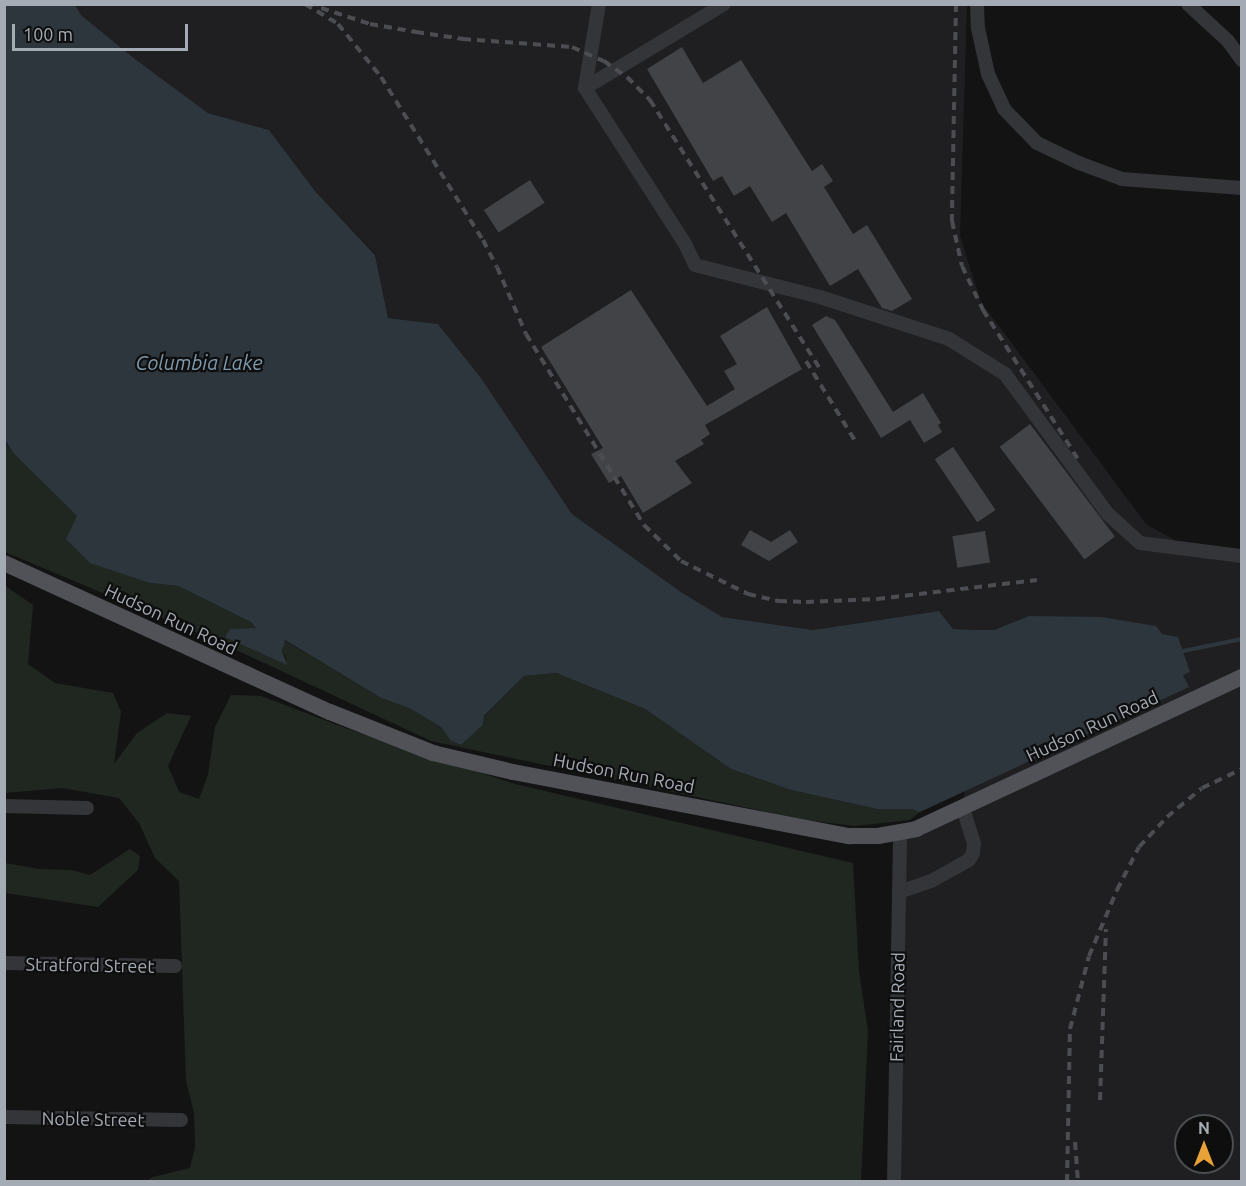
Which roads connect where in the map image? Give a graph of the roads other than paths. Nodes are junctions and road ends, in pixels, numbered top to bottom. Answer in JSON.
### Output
{"nodes":[{"id":1,"x":599,"y":4,"type":"edge"},
{"id":2,"x":724,"y":4,"type":"edge"},
{"id":3,"x":977,"y":4,"type":"edge"},
{"id":4,"x":1188,"y":4,"type":"edge"},
{"id":5,"x":1242,"y":60,"type":"edge"},
{"id":6,"x":585,"y":88,"type":"junction"},
{"id":7,"x":1242,"y":188,"type":"edge"},
{"id":8,"x":1242,"y":556,"type":"edge"},
{"id":9,"x":4,"y":563,"type":"edge"},
{"id":10,"x":1242,"y":677,"type":"edge"},
{"id":11,"x":4,"y":806,"type":"edge"},
{"id":12,"x":87,"y":808,"type":"dead end"},
{"id":13,"x":963,"y":808,"type":"junction"},
{"id":14,"x":900,"y":833,"type":"junction"},
{"id":15,"x":899,"y":892,"type":"junction"},
{"id":16,"x":4,"y":963,"type":"edge"},
{"id":17,"x":175,"y":966,"type":"dead end"},
{"id":18,"x":4,"y":1117,"type":"edge"},
{"id":19,"x":181,"y":1120,"type":"dead end"},
{"id":20,"x":894,"y":1182,"type":"edge"}],
"edges":[{"from":1,"to":6,"type":"street"},
{"from":2,"to":6,"type":"street"},
{"from":3,"to":7,"type":"street"},
{"from":4,"to":5,"type":"street"},
{"from":6,"to":8,"type":"street"},
{"from":9,"to":14,"type":"main road","name":"Hudson Run Road"},
{"from":10,"to":13,"type":"main road","name":"Hudson Run Road"},
{"from":11,"to":12,"type":"street"},
{"from":13,"to":14,"type":"main road","name":"Hudson Run Road"},
{"from":13,"to":15,"type":"street"},
{"from":14,"to":15,"type":"street","name":"Fairland Road"},
{"from":15,"to":20,"type":"street","name":"Fairland Road"},
{"from":16,"to":17,"type":"street","name":"Stratford Street"},
{"from":18,"to":19,"type":"street","name":"Noble Street"}]}
